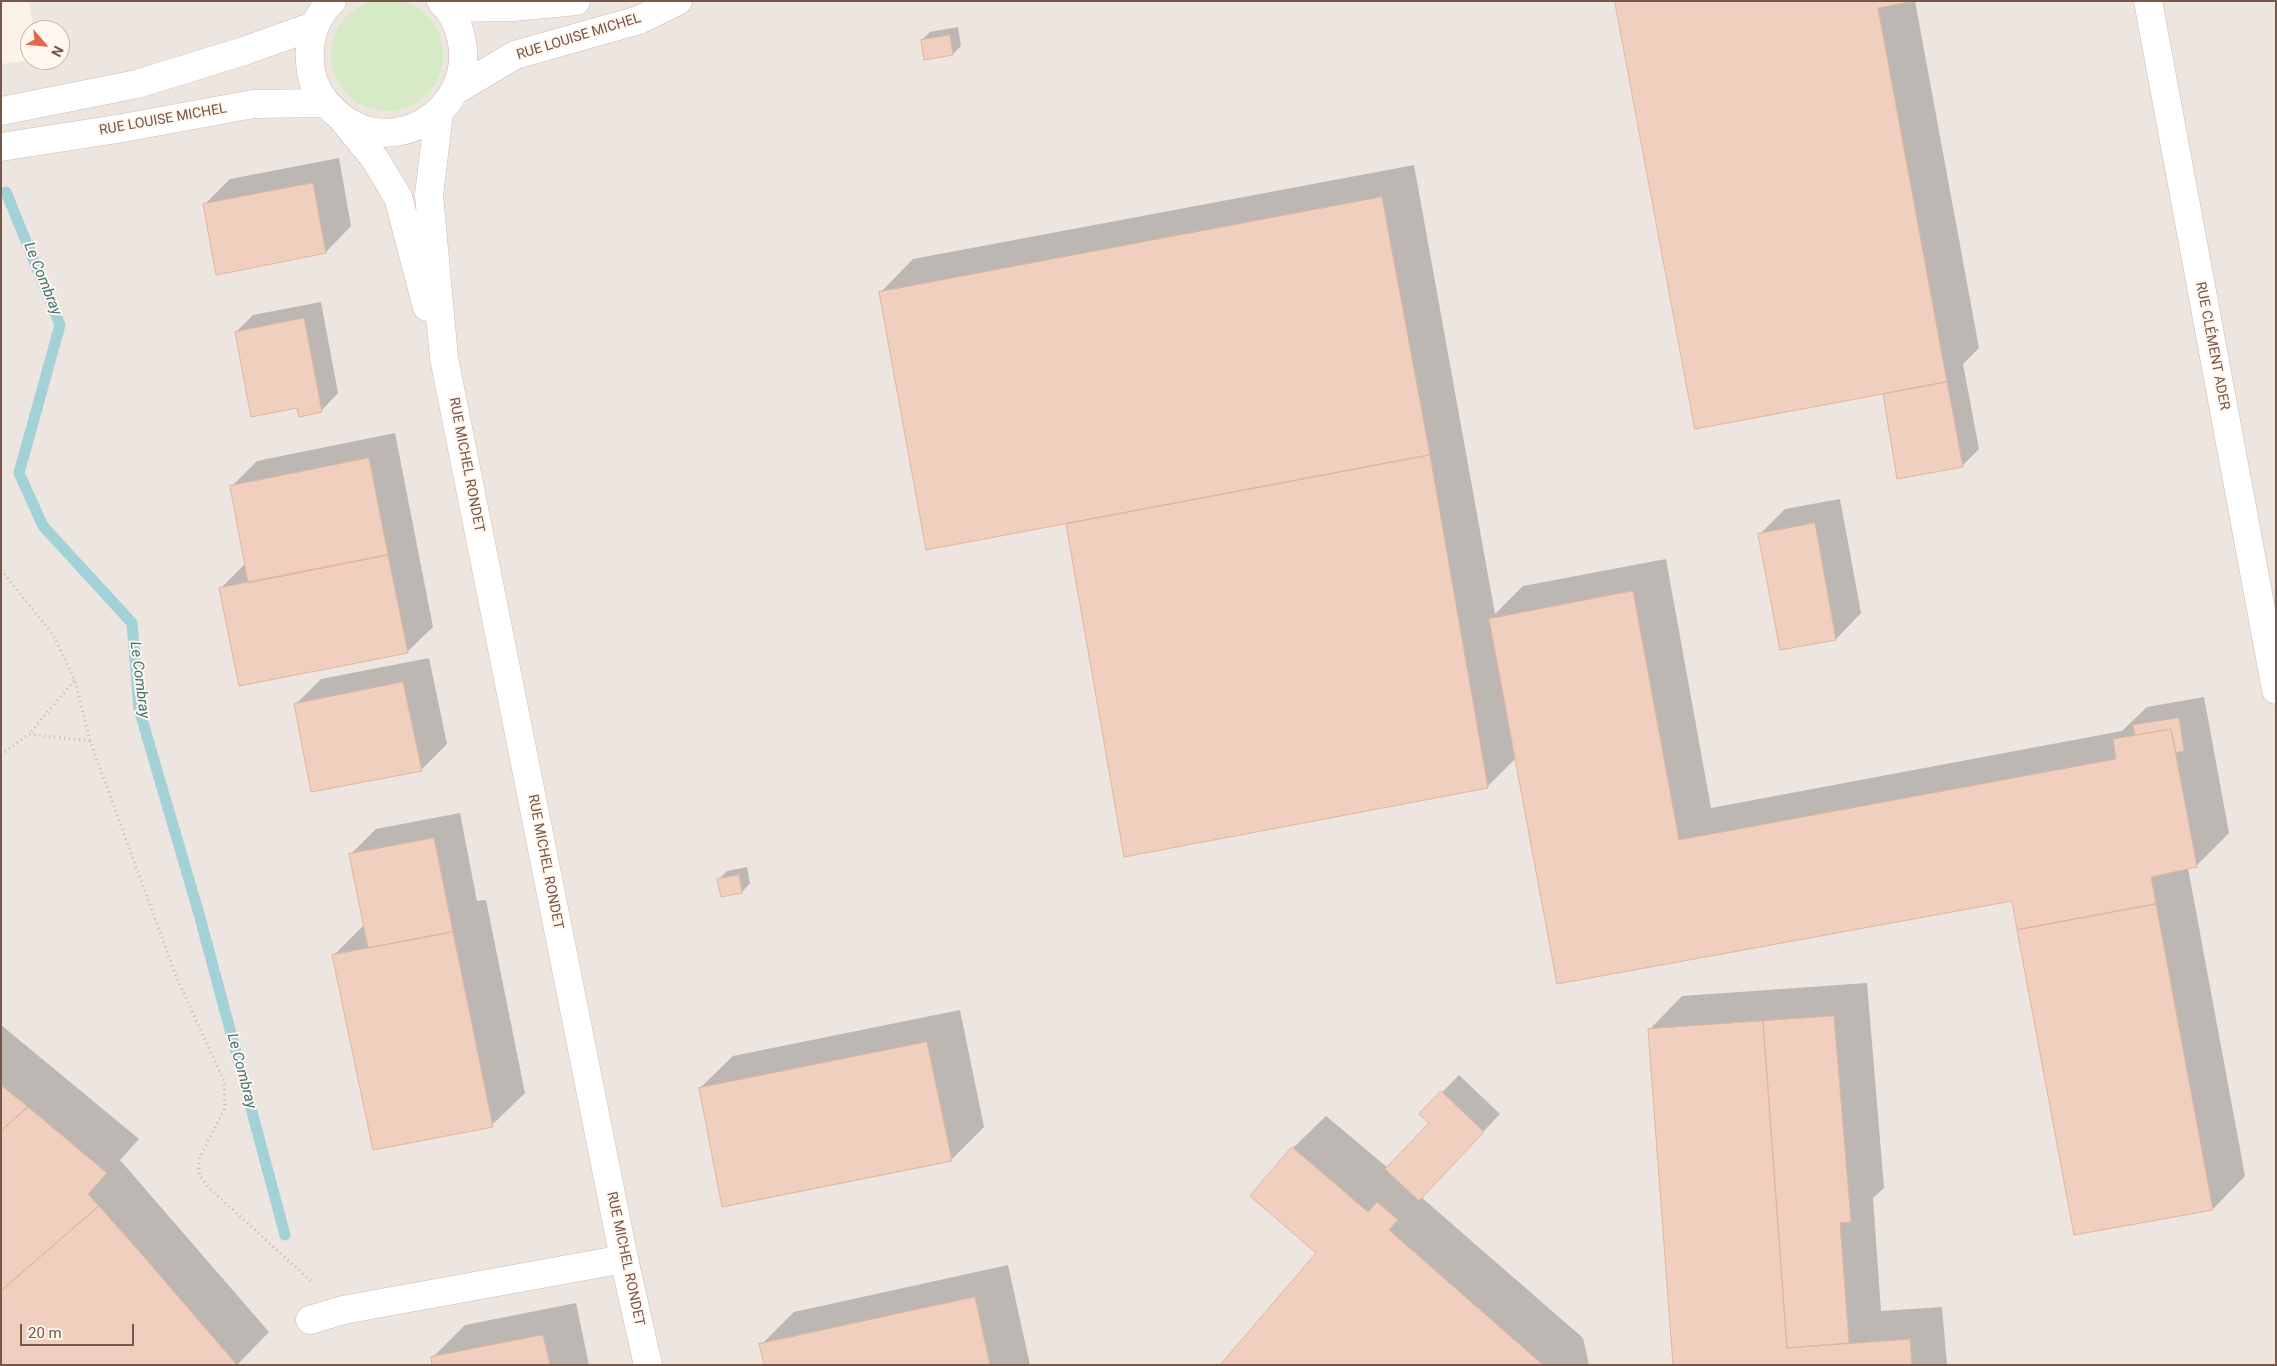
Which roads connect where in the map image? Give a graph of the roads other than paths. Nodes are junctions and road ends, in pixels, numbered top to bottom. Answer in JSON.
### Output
{"nodes":[{"id":1,"x":576,"y":1,"type":"edge"},
{"id":2,"x":678,"y":1,"type":"edge"},
{"id":3,"x":2148,"y":1,"type":"edge"},
{"id":4,"x":444,"y":4,"type":"edge"},
{"id":5,"x":324,"y":9,"type":"edge"},
{"id":6,"x":456,"y":90,"type":"junction"},
{"id":7,"x":325,"y":103,"type":"junction"},
{"id":8,"x":1,"y":111,"type":"edge"},
{"id":9,"x":439,"y":113,"type":"junction"},
{"id":10,"x":344,"y":121,"type":"junction"},
{"id":11,"x":1,"y":147,"type":"edge"},
{"id":12,"x":444,"y":358,"type":"junction"},
{"id":13,"x":2276,"y":690,"type":"edge"},
{"id":14,"x":624,"y":1259,"type":"junction"},
{"id":15,"x":310,"y":1320,"type":"dead end"},
{"id":16,"x":648,"y":1365,"type":"edge"}],
"edges":[{"from":1,"to":4,"type":"street"},
{"from":2,"to":6,"type":"street","name":"RUE LOUISE MICHEL"},
{"from":3,"to":13,"type":"street","name":"RUE CLÉMENT ADER"},
{"from":4,"to":6,"type":"street"},
{"from":5,"to":7,"type":"street"},
{"from":5,"to":8,"type":"street"},
{"from":6,"to":9,"type":"street"},
{"from":7,"to":10,"type":"street"},
{"from":7,"to":11,"type":"street","name":"RUE LOUISE MICHEL"},
{"from":9,"to":10,"type":"street"},
{"from":9,"to":12,"type":"street","name":"RUE MICHEL RONDET"},
{"from":10,"to":12,"type":"street","name":"RUE MICHEL RONDET"},
{"from":12,"to":14,"type":"street","name":"RUE MICHEL RONDET"},
{"from":14,"to":15,"type":"street"},
{"from":14,"to":16,"type":"street","name":"RUE MICHEL RONDET"}]}
